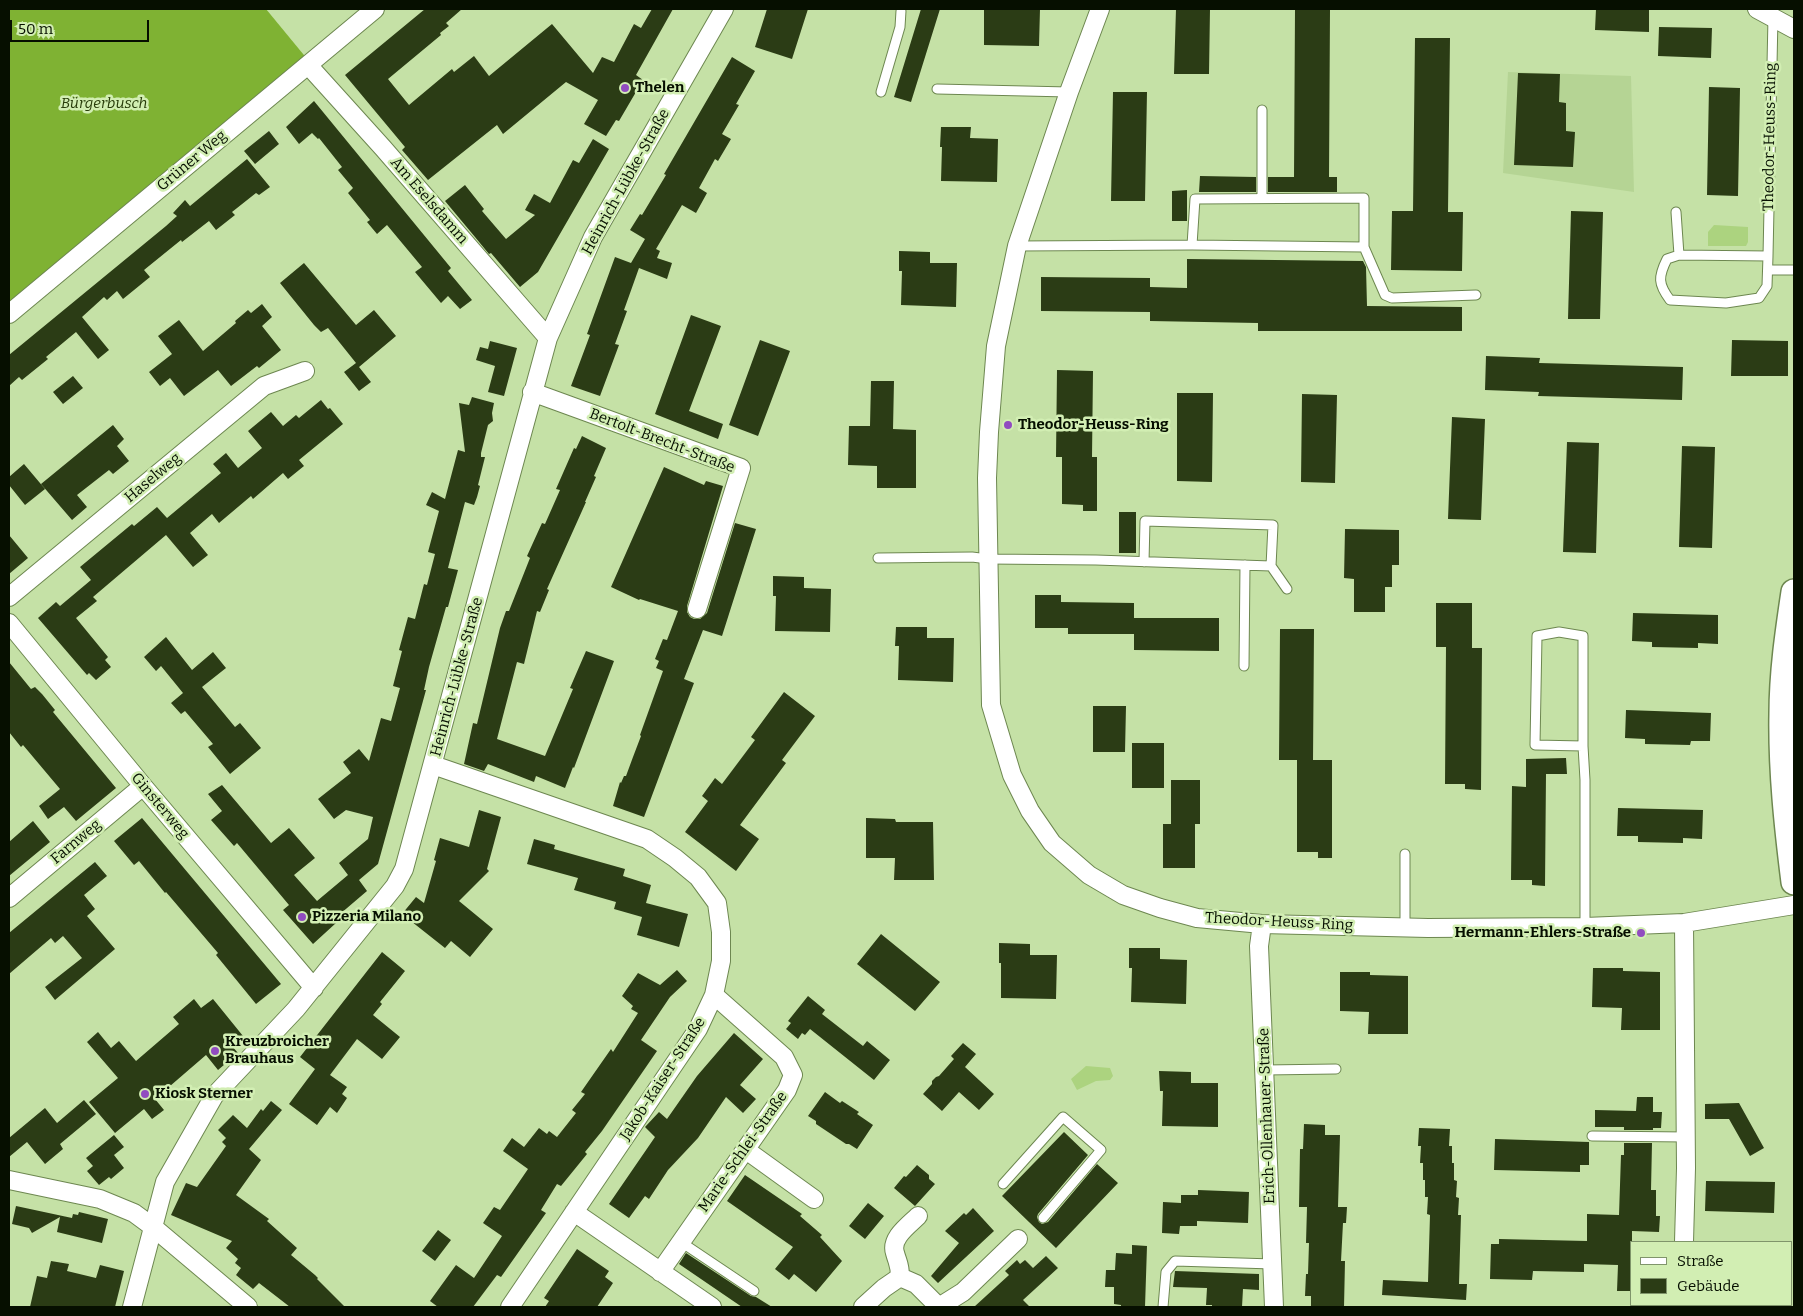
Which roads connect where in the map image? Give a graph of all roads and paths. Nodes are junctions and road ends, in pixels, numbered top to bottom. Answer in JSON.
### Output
{"nodes":[{"id":1,"x":375,"y":9,"type":"edge"},
{"id":2,"x":724,"y":9,"type":"edge"},
{"id":3,"x":899,"y":9,"type":"edge"},
{"id":4,"x":1100,"y":9,"type":"edge"},
{"id":5,"x":1757,"y":9,"type":"edge"},
{"id":6,"x":1773,"y":17,"type":"junction"},
{"id":7,"x":1794,"y":29,"type":"edge"},
{"id":8,"x":308,"y":65,"type":"junction"},
{"id":9,"x":937,"y":89,"type":"dead end"},
{"id":10,"x":881,"y":92,"type":"dead end"},
{"id":11,"x":1069,"y":92,"type":"junction"},
{"id":12,"x":1262,"y":110,"type":"dead end"},
{"id":13,"x":1262,"y":198,"type":"junction"},
{"id":14,"x":1676,"y":212,"type":"dead end"},
{"id":15,"x":1192,"y":245,"type":"junction"},
{"id":16,"x":1017,"y":246,"type":"junction"},
{"id":17,"x":1364,"y":247,"type":"junction"},
{"id":18,"x":1679,"y":255,"type":"junction"},
{"id":19,"x":1768,"y":256,"type":"junction"},
{"id":20,"x":1768,"y":270,"type":"junction"},
{"id":21,"x":1794,"y":270,"type":"edge"},
{"id":22,"x":1476,"y":296,"type":"dead end"},
{"id":23,"x":9,"y":314,"type":"edge"},
{"id":24,"x":548,"y":338,"type":"junction"},
{"id":25,"x":305,"y":371,"type":"dead end"},
{"id":26,"x":532,"y":392,"type":"junction"},
{"id":27,"x":878,"y":558,"type":"dead end"},
{"id":28,"x":988,"y":559,"type":"junction"},
{"id":29,"x":1144,"y":562,"type":"junction"},
{"id":30,"x":1244,"y":565,"type":"junction"},
{"id":31,"x":1270,"y":566,"type":"junction"},
{"id":32,"x":1287,"y":589,"type":"dead end"},
{"id":33,"x":1794,"y":592,"type":"edge"},
{"id":34,"x":9,"y":597,"type":"edge"},
{"id":35,"x":697,"y":609,"type":"dead end"},
{"id":36,"x":9,"y":623,"type":"edge"},
{"id":37,"x":1244,"y":666,"type":"dead end"},
{"id":38,"x":1583,"y":746,"type":"junction"},
{"id":39,"x":433,"y":765,"type":"junction"},
{"id":40,"x":143,"y":786,"type":"junction"},
{"id":41,"x":1405,"y":854,"type":"dead end"},
{"id":42,"x":1794,"y":882,"type":"edge"},
{"id":43,"x":9,"y":898,"type":"edge"},
{"id":44,"x":1794,"y":905,"type":"edge"},
{"id":45,"x":1684,"y":923,"type":"junction"},
{"id":46,"x":1262,"y":924,"type":"junction"},
{"id":47,"x":1405,"y":928,"type":"junction"},
{"id":48,"x":1585,"y":928,"type":"junction"},
{"id":49,"x":314,"y":988,"type":"junction"},
{"id":50,"x":714,"y":995,"type":"junction"},
{"id":51,"x":1336,"y":1069,"type":"dead end"},
{"id":52,"x":1265,"y":1070,"type":"junction"},
{"id":53,"x":1592,"y":1136,"type":"dead end"},
{"id":54,"x":1686,"y":1137,"type":"junction"},
{"id":55,"x":746,"y":1150,"type":"junction"},
{"id":56,"x":9,"y":1180,"type":"edge"},
{"id":57,"x":1003,"y":1184,"type":"dead end"},
{"id":58,"x":814,"y":1199,"type":"dead end"},
{"id":59,"x":574,"y":1212,"type":"junction"},
{"id":60,"x":918,"y":1216,"type":"dead end"},
{"id":61,"x":1043,"y":1218,"type":"dead end"},
{"id":62,"x":153,"y":1227,"type":"junction"},
{"id":63,"x":1018,"y":1239,"type":"dead end"},
{"id":64,"x":1684,"y":1241,"type":"edge"},
{"id":65,"x":682,"y":1242,"type":"junction"},
{"id":66,"x":1273,"y":1264,"type":"junction"},
{"id":67,"x":660,"y":1272,"type":"junction"},
{"id":68,"x":900,"y":1277,"type":"junction"},
{"id":69,"x":754,"y":1291,"type":"dead end"},
{"id":70,"x":132,"y":1307,"type":"edge"},
{"id":71,"x":248,"y":1307,"type":"edge"},
{"id":72,"x":510,"y":1307,"type":"edge"},
{"id":73,"x":712,"y":1307,"type":"edge"},
{"id":74,"x":863,"y":1307,"type":"edge"},
{"id":75,"x":939,"y":1307,"type":"edge"},
{"id":76,"x":1163,"y":1307,"type":"edge"},
{"id":77,"x":1274,"y":1307,"type":"edge"}],
"edges":[{"from":1,"to":8,"type":"street","name":"Grüner Weg"},
{"from":2,"to":24,"type":"street","name":"Heinrich-Lübke-Straße"},
{"from":3,"to":10,"type":"lane"},
{"from":4,"to":11,"type":"street","name":"Theodor-Heuss-Ring"},
{"from":5,"to":6,"type":"street"},
{"from":6,"to":7,"type":"street"},
{"from":6,"to":19,"type":"lane","name":"Theodor-Heuss-Ring"},
{"from":8,"to":23,"type":"street","name":"Grüner Weg"},
{"from":8,"to":24,"type":"street","name":"Am Eselsdamm"},
{"from":9,"to":11,"type":"lane"},
{"from":11,"to":16,"type":"street","name":"Theodor-Heuss-Ring"},
{"from":12,"to":13,"type":"lane"},
{"from":13,"to":15,"type":"lane"},
{"from":13,"to":17,"type":"lane"},
{"from":14,"to":18,"type":"lane"},
{"from":15,"to":16,"type":"lane"},
{"from":15,"to":17,"type":"lane"},
{"from":16,"to":28,"type":"street","name":"Theodor-Heuss-Ring"},
{"from":17,"to":22,"type":"lane"},
{"from":18,"to":19,"type":"lane"},
{"from":18,"to":20,"type":"lane","name":"Theodor-Heuss-Ring"},
{"from":19,"to":20,"type":"lane","name":"Theodor-Heuss-Ring"},
{"from":20,"to":21,"type":"lane"},
{"from":24,"to":26,"type":"street","name":"Heinrich-Lübke-Straße"},
{"from":25,"to":34,"type":"street","name":"Haselweg"},
{"from":26,"to":35,"type":"street","name":"Bertolt-Brecht-Straße"},
{"from":26,"to":39,"type":"street","name":"Heinrich-Lübke-Straße"},
{"from":27,"to":28,"type":"lane"},
{"from":28,"to":29,"type":"lane"},
{"from":28,"to":46,"type":"street","name":"Theodor-Heuss-Ring"},
{"from":29,"to":30,"type":"lane"},
{"from":29,"to":31,"type":"lane"},
{"from":30,"to":31,"type":"lane"},
{"from":30,"to":37,"type":"lane"},
{"from":31,"to":32,"type":"lane"},
{"from":33,"to":42,"type":"main road"},
{"from":36,"to":40,"type":"street","name":"Ginsterweg"},
{"from":38,"to":38,"type":"lane"},
{"from":38,"to":48,"type":"lane"},
{"from":39,"to":49,"type":"street","name":"Heinrich-Lübke-Straße"},
{"from":39,"to":50,"type":"street","name":"Jakob-Kaiser-Straße"},
{"from":40,"to":43,"type":"street","name":"Farnweg"},
{"from":40,"to":49,"type":"street","name":"Ginsterweg"},
{"from":41,"to":47,"type":"lane"},
{"from":44,"to":45,"type":"street","name":"Theodor-Heuss-Ring"},
{"from":45,"to":48,"type":"street","name":"Theodor-Heuss-Ring"},
{"from":45,"to":54,"type":"street"},
{"from":46,"to":47,"type":"street","name":"Theodor-Heuss-Ring"},
{"from":46,"to":52,"type":"street","name":"Erich-Ollenhauer-Straße"},
{"from":47,"to":48,"type":"street","name":"Theodor-Heuss-Ring"},
{"from":49,"to":62,"type":"street","name":"Heinrich-Lübke-Straße"},
{"from":50,"to":55,"type":"street","name":"Marie-Schlei-Straße"},
{"from":50,"to":59,"type":"street","name":"Jakob-Kaiser-Straße"},
{"from":51,"to":52,"type":"lane"},
{"from":52,"to":66,"type":"street","name":"Erich-Ollenhauer-Straße"},
{"from":53,"to":54,"type":"lane"},
{"from":54,"to":64,"type":"street"},
{"from":55,"to":58,"type":"street"},
{"from":55,"to":65,"type":"street","name":"Marie-Schlei-Straße"},
{"from":56,"to":62,"type":"street"},
{"from":57,"to":61,"type":"lane"},
{"from":59,"to":67,"type":"street"},
{"from":59,"to":72,"type":"street","name":"Jakob-Kaiser-Straße"},
{"from":60,"to":68,"type":"street"},
{"from":62,"to":70,"type":"street","name":"Heinrich-Lübke-Straße"},
{"from":62,"to":71,"type":"street"},
{"from":63,"to":75,"type":"street"},
{"from":65,"to":67,"type":"street","name":"Marie-Schlei-Straße"},
{"from":65,"to":69,"type":"lane"},
{"from":66,"to":76,"type":"lane"},
{"from":66,"to":77,"type":"street","name":"Erich-Ollenhauer-Straße"},
{"from":67,"to":73,"type":"street"},
{"from":68,"to":74,"type":"street"},
{"from":68,"to":75,"type":"street"}]}
